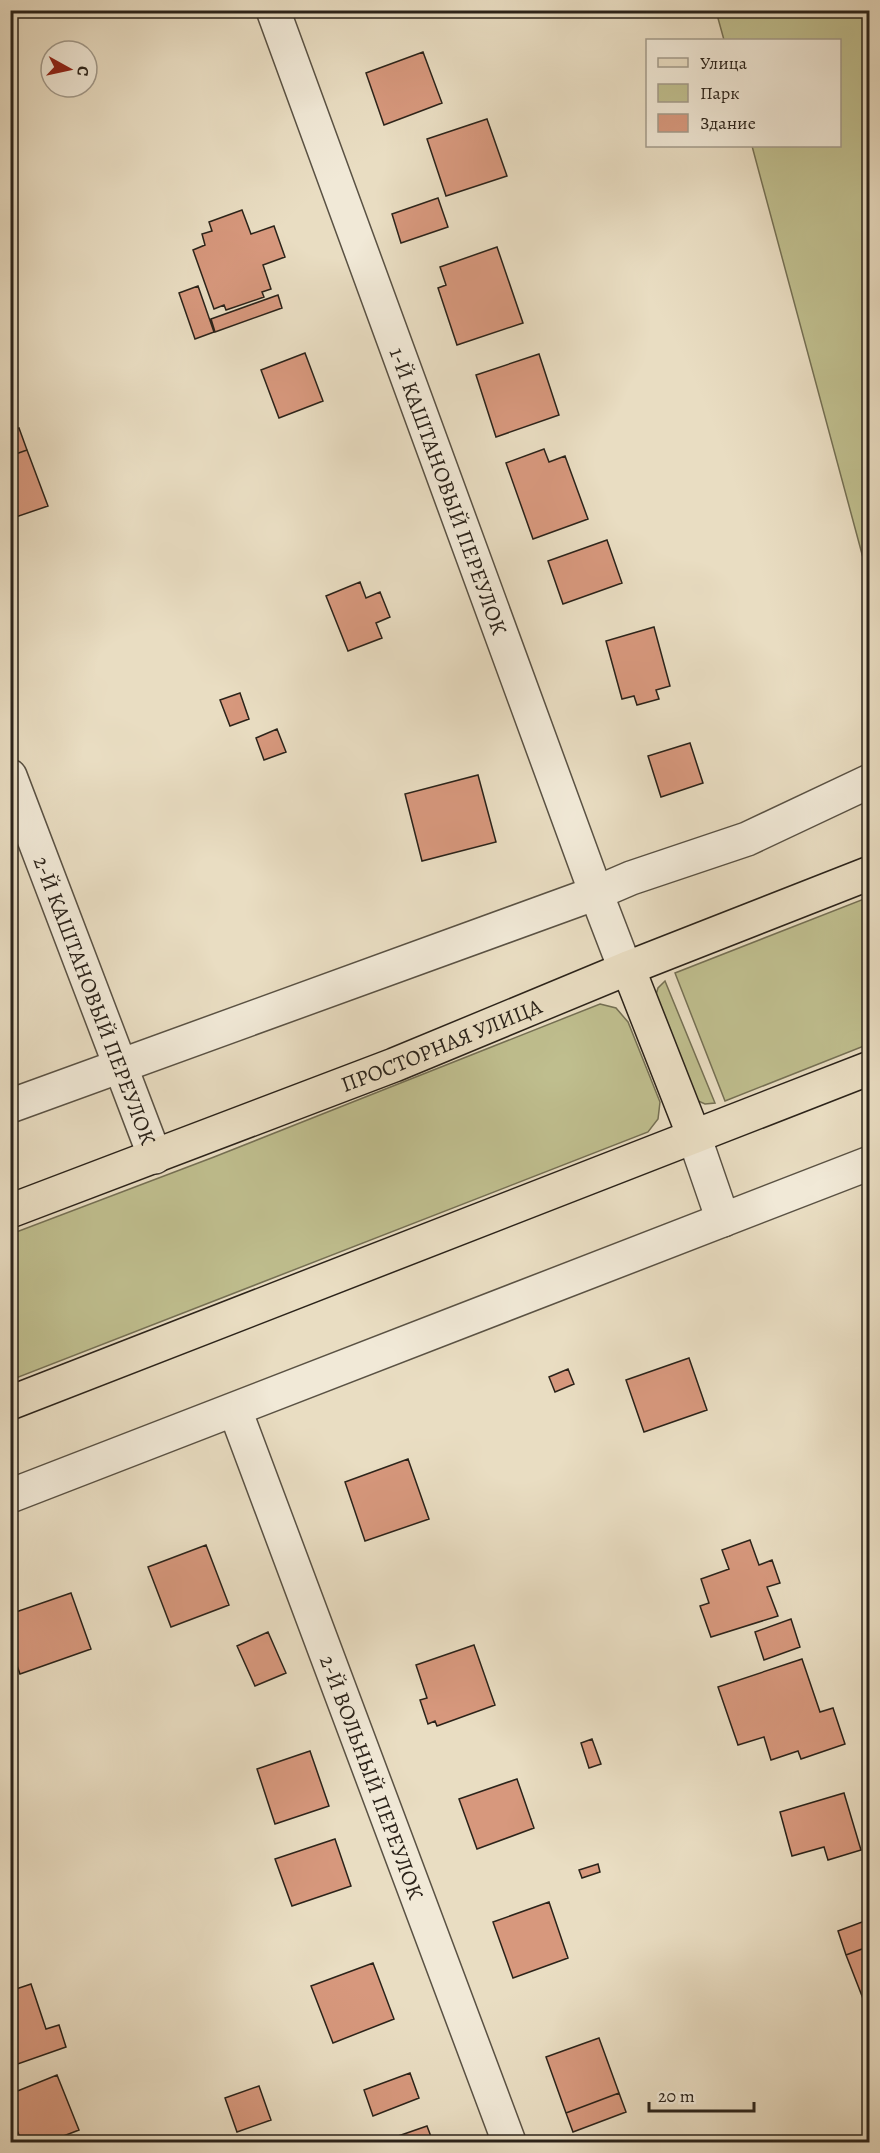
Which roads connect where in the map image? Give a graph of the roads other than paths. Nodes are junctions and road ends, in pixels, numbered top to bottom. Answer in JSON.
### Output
{"nodes":[{"id":1,"x":273,"y":10,"type":"edge"},
{"id":2,"x":10,"y":776,"type":"edge"},
{"id":3,"x":870,"y":781,"type":"edge"},
{"id":4,"x":870,"y":873,"type":"edge"},
{"id":5,"x":596,"y":893,"type":"junction"},
{"id":6,"x":628,"y":968,"type":"junction"},
{"id":7,"x":121,"y":1066,"type":"junction"},
{"id":8,"x":870,"y":1068,"type":"edge"},
{"id":9,"x":10,"y":1106,"type":"edge"},
{"id":10,"x":694,"y":1136,"type":"junction"},
{"id":11,"x":155,"y":1157,"type":"junction"},
{"id":12,"x":870,"y":1162,"type":"edge"},
{"id":13,"x":10,"y":1211,"type":"edge"},
{"id":14,"x":723,"y":1220,"type":"junction"},
{"id":15,"x":10,"y":1403,"type":"edge"},
{"id":16,"x":235,"y":1410,"type":"junction"},
{"id":17,"x":10,"y":1496,"type":"edge"},
{"id":18,"x":509,"y":2142,"type":"edge"}],
"edges":[{"from":1,"to":5,"type":"street","name":"1-Й КАШТАНОВЫЙ ПЕРЕУЛОК"},
{"from":2,"to":7,"type":"street","name":"2-Й КАШТАНОВЫЙ ПЕРЕУЛОК"},
{"from":3,"to":5,"type":"street"},
{"from":4,"to":6,"type":"main road","name":"ПРОСТОРНАЯ УЛИЦА"},
{"from":5,"to":6,"type":"street","name":"1-Й КАШТАНОВЫЙ ПЕРЕУЛОК"},
{"from":5,"to":7,"type":"street"},
{"from":6,"to":10,"type":"main road"},
{"from":6,"to":11,"type":"main road","name":"ПРОСТОРНАЯ УЛИЦА"},
{"from":7,"to":9,"type":"street"},
{"from":7,"to":11,"type":"street","name":"2-Й КАШТАНОВЫЙ ПЕРЕУЛОК"},
{"from":8,"to":10,"type":"main road"},
{"from":10,"to":14,"type":"street"},
{"from":10,"to":15,"type":"main road"},
{"from":11,"to":13,"type":"main road","name":"ПРОСТОРНАЯ УЛИЦА"},
{"from":12,"to":14,"type":"street"},
{"from":14,"to":16,"type":"street"},
{"from":16,"to":17,"type":"street"},
{"from":16,"to":18,"type":"street","name":"2-Й ВОЛЬНЫЙ ПЕРЕУЛОК"}]}
